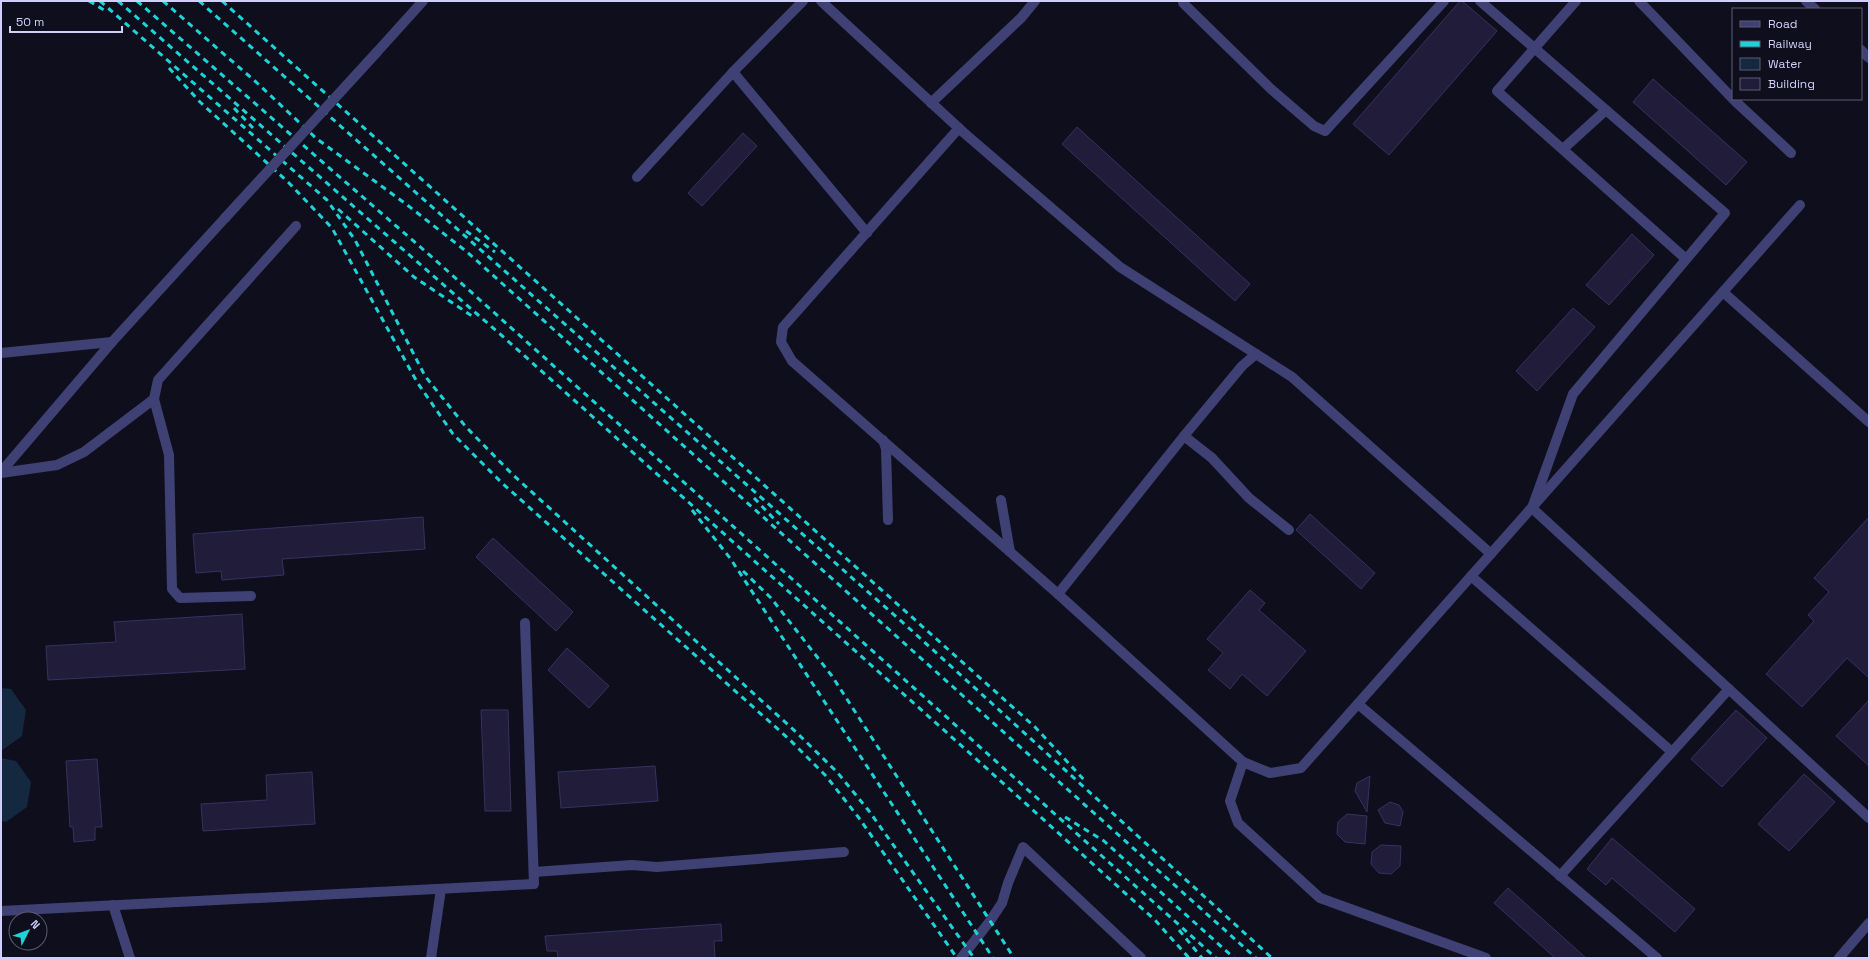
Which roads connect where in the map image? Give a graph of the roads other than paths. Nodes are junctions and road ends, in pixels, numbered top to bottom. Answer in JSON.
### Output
{"nodes":[{"id":1,"x":423,"y":1,"type":"edge"},
{"id":2,"x":803,"y":1,"type":"edge"},
{"id":3,"x":821,"y":1,"type":"edge"},
{"id":4,"x":1035,"y":1,"type":"edge"},
{"id":5,"x":1183,"y":1,"type":"edge"},
{"id":6,"x":1444,"y":1,"type":"edge"},
{"id":7,"x":1480,"y":1,"type":"edge"},
{"id":8,"x":1576,"y":1,"type":"edge"},
{"id":9,"x":1638,"y":1,"type":"edge"},
{"id":10,"x":1534,"y":48,"type":"junction"},
{"id":11,"x":734,"y":72,"type":"junction"},
{"id":12,"x":1732,"y":99,"type":"edge"},
{"id":13,"x":1733,"y":100,"type":"edge"},
{"id":14,"x":931,"y":103,"type":"junction"},
{"id":15,"x":1606,"y":110,"type":"junction"},
{"id":16,"x":959,"y":128,"type":"junction"},
{"id":17,"x":1563,"y":149,"type":"junction"},
{"id":18,"x":1791,"y":153,"type":"dead end"},
{"id":19,"x":637,"y":177,"type":"dead end"},
{"id":20,"x":1800,"y":205,"type":"dead end"},
{"id":21,"x":296,"y":226,"type":"dead end"},
{"id":22,"x":867,"y":233,"type":"junction"},
{"id":23,"x":1686,"y":258,"type":"junction"},
{"id":24,"x":1723,"y":292,"type":"junction"},
{"id":25,"x":112,"y":342,"type":"junction"},
{"id":26,"x":1,"y":353,"type":"edge"},
{"id":27,"x":1256,"y":354,"type":"junction"},
{"id":28,"x":154,"y":399,"type":"junction"},
{"id":29,"x":1869,"y":422,"type":"edge"},
{"id":30,"x":1184,"y":436,"type":"junction"},
{"id":31,"x":882,"y":440,"type":"junction"},
{"id":32,"x":1,"y":473,"type":"edge"},
{"id":33,"x":1001,"y":500,"type":"dead end"},
{"id":34,"x":1532,"y":508,"type":"junction"},
{"id":35,"x":888,"y":520,"type":"dead end"},
{"id":36,"x":1289,"y":530,"type":"dead end"},
{"id":37,"x":1010,"y":552,"type":"junction"},
{"id":38,"x":1491,"y":554,"type":"junction"},
{"id":39,"x":1471,"y":576,"type":"junction"},
{"id":40,"x":1058,"y":594,"type":"junction"},
{"id":41,"x":251,"y":596,"type":"dead end"},
{"id":42,"x":525,"y":623,"type":"dead end"},
{"id":43,"x":1729,"y":689,"type":"junction"},
{"id":44,"x":1358,"y":704,"type":"junction"},
{"id":45,"x":1672,"y":752,"type":"junction"},
{"id":46,"x":1243,"y":762,"type":"junction"},
{"id":47,"x":1869,"y":818,"type":"edge"},
{"id":48,"x":844,"y":852,"type":"dead end"},
{"id":49,"x":534,"y":872,"type":"junction"},
{"id":50,"x":1560,"y":876,"type":"junction"},
{"id":51,"x":441,"y":889,"type":"junction"},
{"id":52,"x":113,"y":905,"type":"junction"},
{"id":53,"x":1,"y":911,"type":"edge"},
{"id":54,"x":1869,"y":923,"type":"edge"},
{"id":55,"x":1653,"y":957,"type":"edge"},
{"id":56,"x":130,"y":958,"type":"edge"},
{"id":57,"x":431,"y":958,"type":"edge"},
{"id":58,"x":961,"y":958,"type":"edge"},
{"id":59,"x":1141,"y":958,"type":"edge"},
{"id":60,"x":1486,"y":958,"type":"edge"},
{"id":61,"x":1839,"y":958,"type":"edge"}],
"edges":[{"from":1,"to":25,"type":"street","bridge":true},
{"from":2,"to":11,"type":"street"},
{"from":3,"to":14,"type":"street"},
{"from":4,"to":14,"type":"street"},
{"from":5,"to":6,"type":"street"},
{"from":7,"to":10,"type":"street"},
{"from":8,"to":10,"type":"street"},
{"from":9,"to":12,"type":"street"},
{"from":10,"to":15,"type":"street"},
{"from":10,"to":17,"type":"street"},
{"from":11,"to":19,"type":"street"},
{"from":11,"to":22,"type":"street"},
{"from":13,"to":18,"type":"street"},
{"from":14,"to":16,"type":"street"},
{"from":15,"to":17,"type":"street"},
{"from":15,"to":23,"type":"street"},
{"from":16,"to":22,"type":"street"},
{"from":16,"to":27,"type":"street"},
{"from":17,"to":23,"type":"street"},
{"from":20,"to":24,"type":"street"},
{"from":21,"to":28,"type":"street"},
{"from":22,"to":31,"type":"street"},
{"from":23,"to":34,"type":"street"},
{"from":24,"to":29,"type":"street"},
{"from":24,"to":34,"type":"street"},
{"from":25,"to":26,"type":"street"},
{"from":25,"to":32,"type":"street"},
{"from":27,"to":30,"type":"street"},
{"from":27,"to":38,"type":"street"},
{"from":28,"to":32,"type":"street"},
{"from":28,"to":41,"type":"street"},
{"from":30,"to":36,"type":"street"},
{"from":30,"to":40,"type":"street"},
{"from":31,"to":35,"type":"street"},
{"from":31,"to":37,"type":"street"},
{"from":33,"to":37,"type":"street"},
{"from":34,"to":38,"type":"street"},
{"from":34,"to":43,"type":"street"},
{"from":37,"to":40,"type":"street"},
{"from":38,"to":39,"type":"street"},
{"from":39,"to":44,"type":"street"},
{"from":39,"to":45,"type":"street"},
{"from":40,"to":46,"type":"street"},
{"from":42,"to":49,"type":"street"},
{"from":43,"to":45,"type":"street"},
{"from":43,"to":47,"type":"street"},
{"from":44,"to":46,"type":"street"},
{"from":44,"to":50,"type":"street"},
{"from":45,"to":50,"type":"street"},
{"from":46,"to":60,"type":"street"},
{"from":48,"to":49,"type":"street"},
{"from":49,"to":51,"type":"street"},
{"from":50,"to":55,"type":"street"},
{"from":51,"to":52,"type":"street"},
{"from":51,"to":57,"type":"street"},
{"from":52,"to":53,"type":"street"},
{"from":52,"to":56,"type":"street"},
{"from":54,"to":61,"type":"street"},
{"from":58,"to":59,"type":"street"}]}
